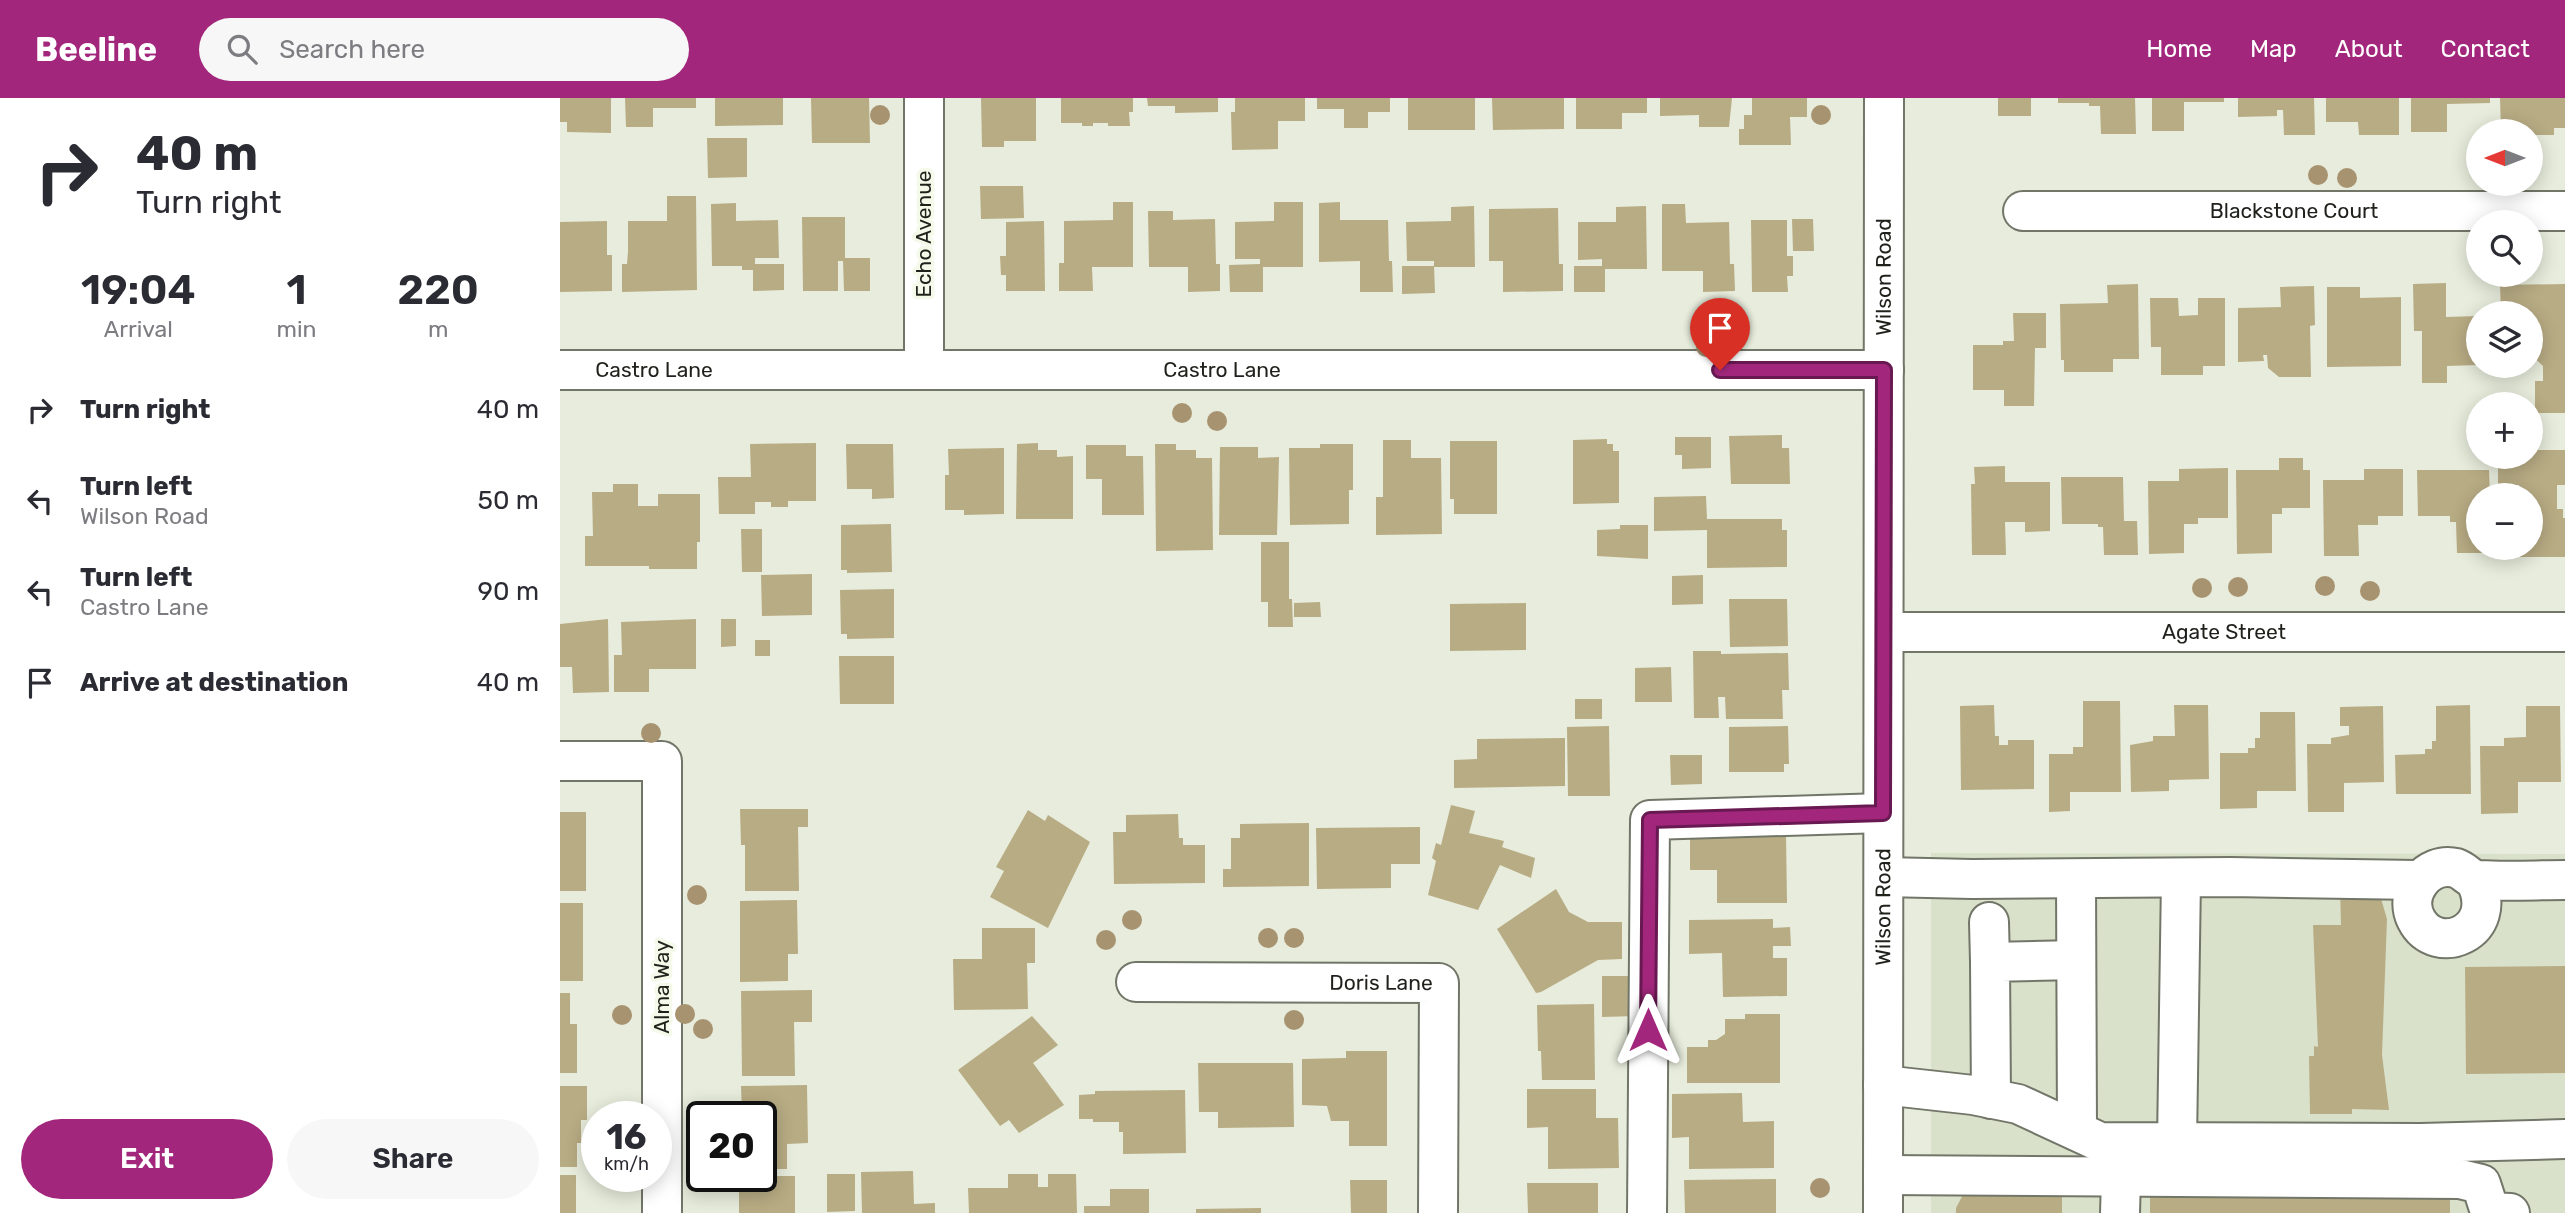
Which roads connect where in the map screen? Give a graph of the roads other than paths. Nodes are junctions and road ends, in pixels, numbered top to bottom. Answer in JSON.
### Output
{"nodes":[{"id":1,"x":924,"y":98,"type":"edge"},
{"id":2,"x":1884,"y":98,"type":"edge"},
{"id":3,"x":2023,"y":211,"type":"dead end"},
{"id":4,"x":2565,"y":211,"type":"edge"},
{"id":5,"x":560,"y":370,"type":"edge"},
{"id":6,"x":924,"y":370,"type":"junction"},
{"id":7,"x":1884,"y":370,"type":"junction"},
{"id":8,"x":1884,"y":632,"type":"junction"},
{"id":9,"x":2565,"y":632,"type":"edge"},
{"id":10,"x":560,"y":761,"type":"edge"},
{"id":11,"x":1883,"y":813,"type":"junction"},
{"id":12,"x":1884,"y":877,"type":"junction"},
{"id":13,"x":2076,"y":879,"type":"junction"},
{"id":14,"x":2181,"y":879,"type":"junction"},
{"id":15,"x":2418,"y":880,"type":"junction"},
{"id":16,"x":2475,"y":880,"type":"junction"},
{"id":17,"x":2565,"y":880,"type":"edge"},
{"id":18,"x":1989,"y":922,"type":"dead end"},
{"id":19,"x":2076,"y":960,"type":"junction"},
{"id":20,"x":1990,"y":962,"type":"junction"},
{"id":21,"x":1136,"y":982,"type":"dead end"},
{"id":22,"x":1883,"y":1085,"type":"junction"},
{"id":23,"x":1991,"y":1099,"type":"junction"},
{"id":24,"x":2077,"y":1131,"type":"junction"},
{"id":25,"x":2565,"y":1139,"type":"edge"},
{"id":26,"x":2177,"y":1142,"type":"junction"},
{"id":27,"x":1883,"y":1175,"type":"junction"},
{"id":28,"x":2120,"y":1196,"type":"edge"},
{"id":29,"x":662,"y":1213,"type":"edge"},
{"id":30,"x":1438,"y":1213,"type":"edge"},
{"id":31,"x":1647,"y":1213,"type":"edge"},
{"id":32,"x":1883,"y":1213,"type":"edge"},
{"id":33,"x":2510,"y":1213,"type":"edge"}],
"edges":[{"from":1,"to":6,"type":"street","name":"Echo Avenue"},
{"from":2,"to":7,"type":"street","name":"Wilson Road"},
{"from":3,"to":4,"type":"street","name":"Blackstone Court"},
{"from":5,"to":6,"type":"street","name":"Castro Lane"},
{"from":6,"to":7,"type":"street","name":"Castro Lane"},
{"from":7,"to":8,"type":"street","name":"Wilson Road"},
{"from":8,"to":9,"type":"street","name":"Agate Street"},
{"from":8,"to":11,"type":"street","name":"Wilson Road"},
{"from":10,"to":29,"type":"street","name":"Alma Way"},
{"from":11,"to":12,"type":"street","name":"Wilson Road"},
{"from":11,"to":31,"type":"street"},
{"from":12,"to":13,"type":"street"},
{"from":12,"to":22,"type":"street","name":"Wilson Road"},
{"from":13,"to":14,"type":"street"},
{"from":13,"to":19,"type":"street"},
{"from":14,"to":15,"type":"street"},
{"from":14,"to":26,"type":"street"},
{"from":15,"to":16,"type":"street"},
{"from":15,"to":16,"type":"street"},
{"from":16,"to":17,"type":"street"},
{"from":18,"to":20,"type":"street"},
{"from":19,"to":20,"type":"street"},
{"from":19,"to":24,"type":"street"},
{"from":20,"to":23,"type":"street"},
{"from":21,"to":30,"type":"street","name":"Doris Lane"},
{"from":22,"to":23,"type":"street"},
{"from":22,"to":27,"type":"street","name":"Wilson Road"},
{"from":23,"to":24,"type":"street"},
{"from":24,"to":26,"type":"street"},
{"from":25,"to":26,"type":"street"},
{"from":27,"to":28,"type":"street"},
{"from":27,"to":32,"type":"street","name":"Wilson Road"},
{"from":28,"to":33,"type":"street"}]}
